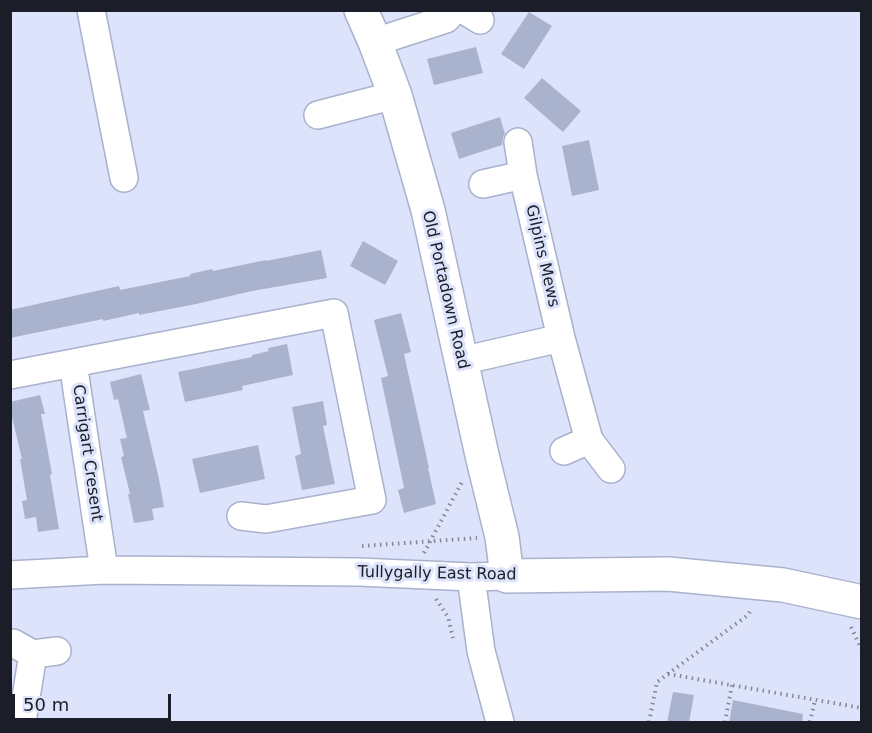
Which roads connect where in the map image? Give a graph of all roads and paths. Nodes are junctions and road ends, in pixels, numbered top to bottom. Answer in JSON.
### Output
{"nodes":[{"id":1,"x":91,"y":10,"type":"edge"},
{"id":2,"x":361,"y":10,"type":"edge"},
{"id":3,"x":454,"y":10,"type":"edge"},
{"id":4,"x":375,"y":42,"type":"junction"},
{"id":5,"x":394,"y":95,"type":"junction"},
{"id":6,"x":318,"y":115,"type":"dead end"},
{"id":7,"x":518,"y":142,"type":"dead end"},
{"id":8,"x":523,"y":175,"type":"junction"},
{"id":9,"x":124,"y":178,"type":"dead end"},
{"id":10,"x":483,"y":184,"type":"dead end"},
{"id":11,"x":561,"y":338,"type":"junction"},
{"id":12,"x":460,"y":359,"type":"junction"},
{"id":13,"x":73,"y":363,"type":"junction"},
{"id":14,"x":10,"y":375,"type":"edge"},
{"id":15,"x":589,"y":440,"type":"junction"},
{"id":16,"x":564,"y":451,"type":"dead end"},
{"id":17,"x":482,"y":455,"type":"junction"},
{"id":18,"x":611,"y":469,"type":"dead end"},
{"id":19,"x":241,"y":516,"type":"dead end"},
{"id":20,"x":104,"y":570,"type":"junction"},
{"id":21,"x":10,"y":575,"type":"edge"},
{"id":22,"x":419,"y":575,"type":"junction"},
{"id":23,"x":507,"y":576,"type":"junction"},
{"id":24,"x":471,"y":577,"type":"junction"},
{"id":25,"x":764,"y":583,"type":"junction"},
{"id":26,"x":861,"y":602,"type":"edge"},
{"id":27,"x":454,"y":641,"type":"dead end"},
{"id":28,"x":34,"y":650,"type":"dead end"},
{"id":29,"x":668,"y":674,"type":"junction"},
{"id":30,"x":732,"y":685,"type":"junction"},
{"id":31,"x":815,"y":700,"type":"junction"},
{"id":32,"x":861,"y":708,"type":"edge"},
{"id":33,"x":22,"y":723,"type":"edge"},
{"id":34,"x":500,"y":723,"type":"edge"},
{"id":35,"x":649,"y":723,"type":"edge"},
{"id":36,"x":725,"y":723,"type":"edge"},
{"id":37,"x":810,"y":723,"type":"edge"}],
"edges":[{"from":1,"to":9,"type":"street"},
{"from":2,"to":4,"type":"main road","name":"Old Portadown Road"},
{"from":3,"to":4,"type":"street"},
{"from":4,"to":5,"type":"main road","name":"Old Portadown Road"},
{"from":5,"to":6,"type":"street"},
{"from":5,"to":12,"type":"main road","name":"Old Portadown Road"},
{"from":7,"to":8,"type":"street","name":"Gilpins Mews"},
{"from":8,"to":10,"type":"street"},
{"from":8,"to":11,"type":"street","name":"Gilpins Mews"},
{"from":11,"to":12,"type":"street"},
{"from":11,"to":15,"type":"street","name":"Gilpins Mews"},
{"from":12,"to":17,"type":"main road","name":"Old Portadown Road"},
{"from":13,"to":14,"type":"street","name":"Carrigart Cresent"},
{"from":13,"to":19,"type":"street"},
{"from":13,"to":20,"type":"street","name":"Carrigart Cresent"},
{"from":15,"to":16,"type":"street"},
{"from":15,"to":18,"type":"street","name":"Gilpins Mews"},
{"from":17,"to":22,"type":"path"},
{"from":17,"to":23,"type":"main road","name":"Old Portadown Road"},
{"from":20,"to":21,"type":"street","name":"Tullygally East Road"},
{"from":20,"to":22,"type":"street","name":"Tullygally East Road"},
{"from":22,"to":24,"type":"street","name":"Tullygally East Road"},
{"from":22,"to":27,"type":"path"},
{"from":23,"to":24,"type":"street","name":"Tullygally East Road"},
{"from":23,"to":25,"type":"main road","name":"Tullygally East Road"},
{"from":24,"to":34,"type":"street"},
{"from":25,"to":26,"type":"main road","name":"Tullygally East Road"},
{"from":25,"to":29,"type":"path"},
{"from":28,"to":33,"type":"street"},
{"from":29,"to":30,"type":"path"},
{"from":29,"to":35,"type":"path"},
{"from":30,"to":31,"type":"path"},
{"from":30,"to":36,"type":"path"},
{"from":31,"to":32,"type":"path"},
{"from":31,"to":37,"type":"path"}]}
